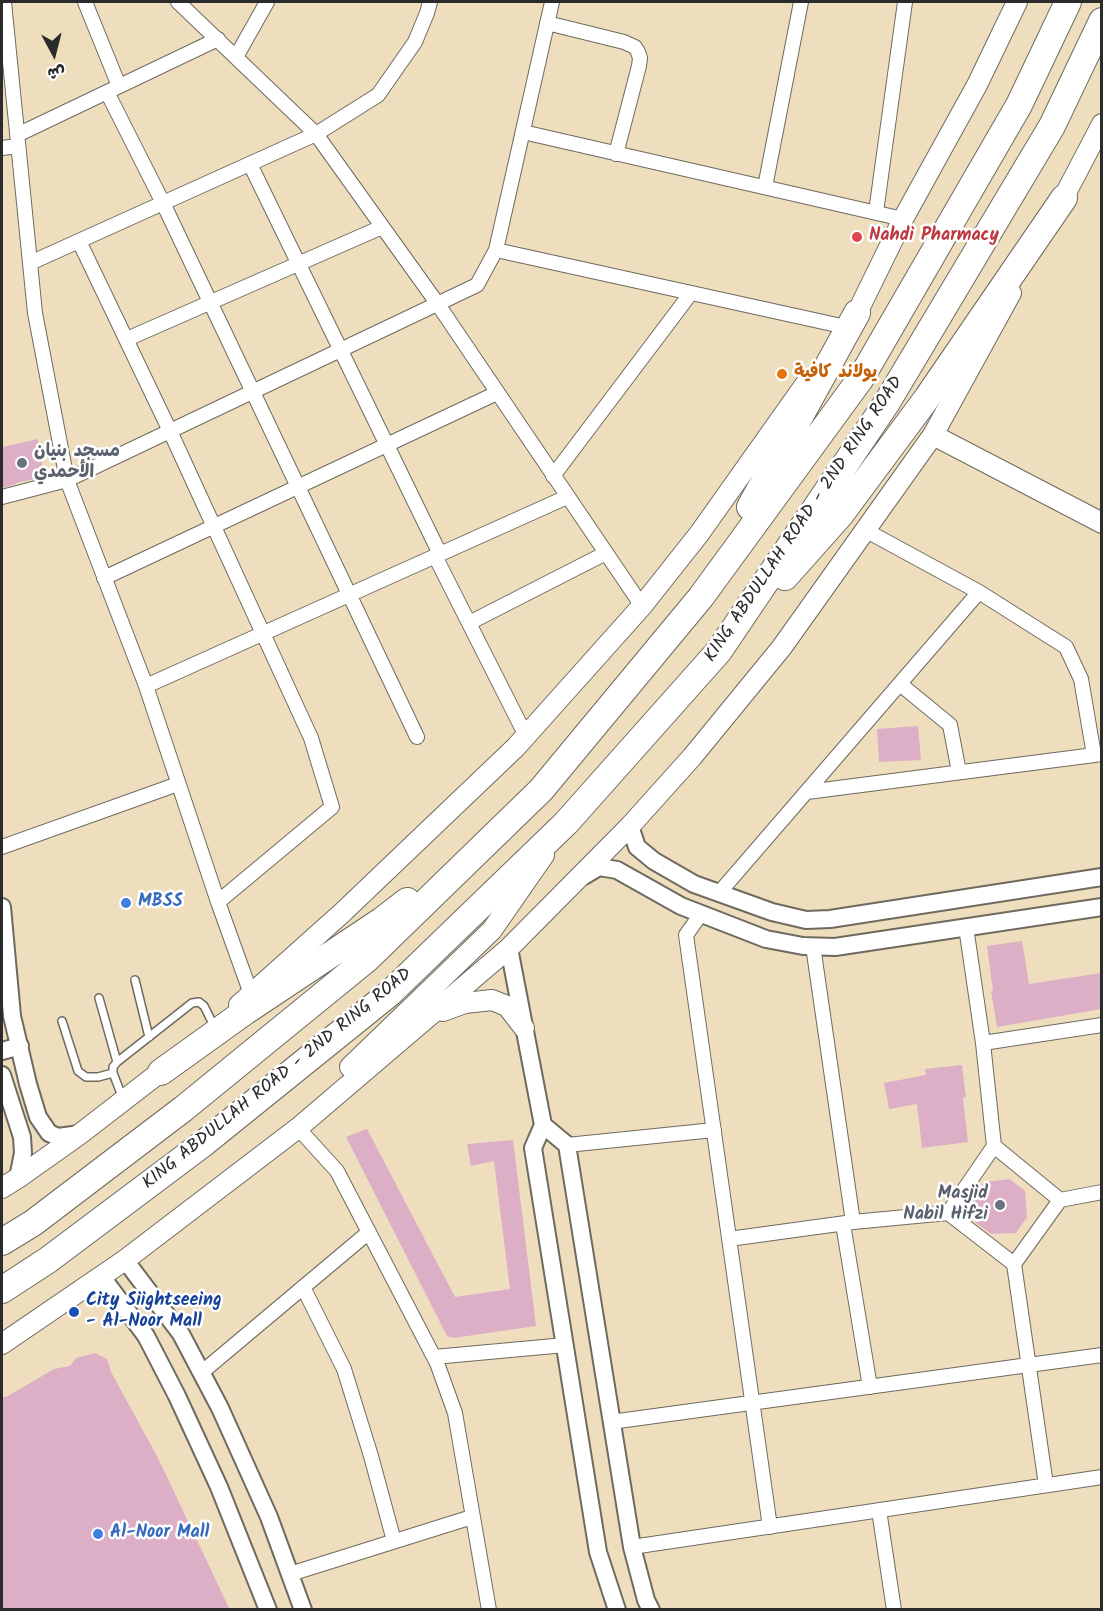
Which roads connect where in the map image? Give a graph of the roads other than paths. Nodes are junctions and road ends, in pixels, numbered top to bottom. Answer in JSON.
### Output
{"nodes":[{"id":1,"x":3,"y":2,"type":"edge"},
{"id":2,"x":85,"y":2,"type":"edge"},
{"id":3,"x":178,"y":2,"type":"edge"},
{"id":4,"x":267,"y":2,"type":"edge"},
{"id":5,"x":430,"y":2,"type":"edge"},
{"id":6,"x":552,"y":2,"type":"edge"},
{"id":7,"x":801,"y":2,"type":"edge"},
{"id":8,"x":905,"y":2,"type":"edge"},
{"id":9,"x":1017,"y":2,"type":"edge"},
{"id":10,"x":1068,"y":2,"type":"edge"},
{"id":11,"x":1101,"y":21,"type":"edge"},
{"id":12,"x":547,"y":23,"type":"junction"},
{"id":13,"x":218,"y":39,"type":"junction"},
{"id":14,"x":236,"y":57,"type":"junction"},
{"id":15,"x":113,"y":89,"type":"junction"},
{"id":16,"x":1101,"y":124,"type":"edge"},
{"id":17,"x":523,"y":132,"type":"junction"},
{"id":18,"x":316,"y":134,"type":"junction"},
{"id":19,"x":18,"y":140,"type":"junction"},
{"id":20,"x":2,"y":148,"type":"edge"},
{"id":21,"x":616,"y":154,"type":"junction"},
{"id":22,"x":250,"y":164,"type":"junction"},
{"id":23,"x":765,"y":187,"type":"junction"},
{"id":24,"x":1064,"y":198,"type":"junction"},
{"id":25,"x":163,"y":203,"type":"junction"},
{"id":26,"x":876,"y":212,"type":"junction"},
{"id":27,"x":903,"y":219,"type":"junction"},
{"id":28,"x":382,"y":227,"type":"junction"},
{"id":29,"x":79,"y":241,"type":"junction"},
{"id":30,"x":496,"y":250,"type":"junction"},
{"id":31,"x":30,"y":263,"type":"junction"},
{"id":32,"x":298,"y":264,"type":"junction"},
{"id":33,"x":691,"y":293,"type":"junction"},
{"id":34,"x":210,"y":303,"type":"junction"},
{"id":35,"x":437,"y":303,"type":"junction"},
{"id":36,"x":851,"y":320,"type":"junction"},
{"id":37,"x":127,"y":339,"type":"junction"},
{"id":38,"x":340,"y":349,"type":"junction"},
{"id":39,"x":252,"y":391,"type":"junction"},
{"id":40,"x":498,"y":393,"type":"junction"},
{"id":41,"x":170,"y":430,"type":"junction"},
{"id":42,"x":933,"y":435,"type":"junction"},
{"id":43,"x":387,"y":445,"type":"junction"},
{"id":44,"x":553,"y":476,"type":"junction"},
{"id":45,"x":67,"y":480,"type":"junction"},
{"id":46,"x":298,"y":486,"type":"junction"},
{"id":47,"x":2,"y":497,"type":"edge"},
{"id":48,"x":567,"y":497,"type":"junction"},
{"id":49,"x":1101,"y":523,"type":"edge"},
{"id":50,"x":214,"y":526,"type":"junction"},
{"id":51,"x":865,"y":530,"type":"junction"},
{"id":52,"x":606,"y":554,"type":"junction"},
{"id":53,"x":437,"y":555,"type":"junction"},
{"id":54,"x":104,"y":578,"type":"junction"},
{"id":55,"x":979,"y":592,"type":"junction"},
{"id":56,"x":350,"y":594,"type":"junction"},
{"id":57,"x":701,"y":597,"type":"junction"},
{"id":58,"x":642,"y":606,"type":"junction"},
{"id":59,"x":469,"y":623,"type":"junction"},
{"id":60,"x":263,"y":633,"type":"junction"},
{"id":61,"x":719,"y":651,"type":"junction"},
{"id":62,"x":900,"y":684,"type":"junction"},
{"id":63,"x":146,"y":686,"type":"junction"},
{"id":64,"x":526,"y":736,"type":"junction"},
{"id":65,"x":417,"y":737,"type":"dead end"},
{"id":66,"x":1098,"y":754,"type":"edge"},
{"id":67,"x":959,"y":772,"type":"junction"},
{"id":68,"x":178,"y":784,"type":"junction"},
{"id":69,"x":541,"y":790,"type":"junction"},
{"id":70,"x":807,"y":792,"type":"junction"},
{"id":71,"x":566,"y":823,"type":"junction"},
{"id":72,"x":630,"y":826,"type":"junction"},
{"id":73,"x":2,"y":847,"type":"edge"},
{"id":74,"x":1101,"y":877,"type":"edge"},
{"id":75,"x":577,"y":881,"type":"junction"},
{"id":76,"x":719,"y":893,"type":"junction"},
{"id":77,"x":218,"y":902,"type":"junction"},
{"id":78,"x":2,"y":907,"type":"edge"},
{"id":79,"x":1101,"y":907,"type":"edge"},
{"id":80,"x":701,"y":914,"type":"junction"},
{"id":81,"x":966,"y":927,"type":"junction"},
{"id":82,"x":813,"y":946,"type":"junction"},
{"id":83,"x":509,"y":948,"type":"junction"},
{"id":84,"x":135,"y":980,"type":"dead end"},
{"id":85,"x":250,"y":994,"type":"junction"},
{"id":86,"x":99,"y":998,"type":"dead end"},
{"id":87,"x":430,"y":1016,"type":"junction"},
{"id":88,"x":62,"y":1021,"type":"dead end"},
{"id":89,"x":1101,"y":1025,"type":"edge"},
{"id":90,"x":214,"y":1026,"type":"junction"},
{"id":91,"x":524,"y":1028,"type":"junction"},
{"id":92,"x":149,"y":1037,"type":"junction"},
{"id":93,"x":983,"y":1043,"type":"junction"},
{"id":94,"x":20,"y":1046,"type":"junction"},
{"id":95,"x":2,"y":1051,"type":"edge"},
{"id":96,"x":117,"y":1062,"type":"junction"},
{"id":97,"x":161,"y":1072,"type":"junction"},
{"id":98,"x":113,"y":1073,"type":"junction"},
{"id":99,"x":2,"y":1076,"type":"edge"},
{"id":100,"x":124,"y":1101,"type":"junction"},
{"id":101,"x":543,"y":1125,"type":"junction"},
{"id":102,"x":298,"y":1128,"type":"junction"},
{"id":103,"x":714,"y":1130,"type":"junction"},
{"id":104,"x":80,"y":1134,"type":"junction"},
{"id":105,"x":567,"y":1145,"type":"junction"},
{"id":106,"x":994,"y":1146,"type":"junction"},
{"id":107,"x":7,"y":1186,"type":"edge"},
{"id":108,"x":1101,"y":1192,"type":"edge"},
{"id":109,"x":1060,"y":1200,"type":"junction"},
{"id":110,"x":948,"y":1214,"type":"junction"},
{"id":111,"x":848,"y":1223,"type":"junction"},
{"id":112,"x":369,"y":1232,"type":"junction"},
{"id":113,"x":729,"y":1239,"type":"junction"},
{"id":114,"x":2,"y":1242,"type":"edge"},
{"id":115,"x":125,"y":1260,"type":"junction"},
{"id":116,"x":1014,"y":1264,"type":"junction"},
{"id":117,"x":102,"y":1277,"type":"junction"},
{"id":118,"x":303,"y":1287,"type":"junction"},
{"id":119,"x":2,"y":1290,"type":"edge"},
{"id":120,"x":2,"y":1344,"type":"edge"},
{"id":121,"x":565,"y":1345,"type":"junction"},
{"id":122,"x":1101,"y":1355,"type":"edge"},
{"id":123,"x":434,"y":1358,"type":"junction"},
{"id":124,"x":1029,"y":1365,"type":"junction"},
{"id":125,"x":201,"y":1373,"type":"junction"},
{"id":126,"x":870,"y":1387,"type":"junction"},
{"id":127,"x":752,"y":1403,"type":"junction"},
{"id":128,"x":611,"y":1422,"type":"junction"},
{"id":129,"x":1101,"y":1477,"type":"edge"},
{"id":130,"x":1046,"y":1485,"type":"junction"},
{"id":131,"x":879,"y":1510,"type":"junction"},
{"id":132,"x":472,"y":1516,"type":"junction"},
{"id":133,"x":770,"y":1527,"type":"junction"},
{"id":134,"x":394,"y":1541,"type":"junction"},
{"id":135,"x":632,"y":1547,"type":"junction"},
{"id":136,"x":290,"y":1574,"type":"junction"},
{"id":137,"x":268,"y":1610,"type":"edge"},
{"id":138,"x":303,"y":1610,"type":"edge"},
{"id":139,"x":489,"y":1610,"type":"edge"},
{"id":140,"x":617,"y":1610,"type":"edge"},
{"id":141,"x":651,"y":1610,"type":"edge"},
{"id":142,"x":894,"y":1610,"type":"edge"}],
"edges":[{"from":1,"to":19,"type":"street"},
{"from":2,"to":15,"type":"street"},
{"from":3,"to":13,"type":"street"},
{"from":4,"to":14,"type":"street"},
{"from":5,"to":18,"type":"street"},
{"from":6,"to":12,"type":"street"},
{"from":7,"to":23,"type":"street"},
{"from":8,"to":26,"type":"street"},
{"from":9,"to":27,"type":"main road"},
{"from":10,"to":57,"type":"highway","name":"KING ABDULLAH ROAD - 2ND RING ROAD"},
{"from":11,"to":61,"type":"highway","name":"KING ABDULLAH ROAD - 2ND RING ROAD"},
{"from":12,"to":17,"type":"street"},
{"from":12,"to":21,"type":"street"},
{"from":13,"to":14,"type":"street"},
{"from":13,"to":15,"type":"street"},
{"from":14,"to":18,"type":"street"},
{"from":15,"to":19,"type":"street"},
{"from":15,"to":25,"type":"street"},
{"from":16,"to":24,"type":"main road"},
{"from":17,"to":21,"type":"street"},
{"from":17,"to":30,"type":"street"},
{"from":18,"to":22,"type":"street"},
{"from":18,"to":28,"type":"street"},
{"from":19,"to":20,"type":"street"},
{"from":19,"to":31,"type":"street"},
{"from":21,"to":23,"type":"street"},
{"from":22,"to":25,"type":"street"},
{"from":22,"to":32,"type":"street"},
{"from":23,"to":26,"type":"street"},
{"from":24,"to":42,"type":"main road"},
{"from":24,"to":61,"type":"highway"},
{"from":25,"to":29,"type":"street"},
{"from":25,"to":34,"type":"street"},
{"from":26,"to":27,"type":"street"},
{"from":27,"to":36,"type":"main road"},
{"from":28,"to":32,"type":"street"},
{"from":28,"to":35,"type":"street"},
{"from":29,"to":31,"type":"street"},
{"from":29,"to":37,"type":"street"},
{"from":30,"to":33,"type":"street"},
{"from":30,"to":35,"type":"street"},
{"from":31,"to":45,"type":"street"},
{"from":32,"to":34,"type":"street"},
{"from":32,"to":38,"type":"street"},
{"from":33,"to":36,"type":"street"},
{"from":33,"to":44,"type":"street"},
{"from":34,"to":37,"type":"street"},
{"from":34,"to":39,"type":"street"},
{"from":35,"to":38,"type":"street"},
{"from":35,"to":40,"type":"street"},
{"from":36,"to":57,"type":"highway"},
{"from":36,"to":58,"type":"main road"},
{"from":37,"to":41,"type":"street"},
{"from":38,"to":39,"type":"street"},
{"from":38,"to":43,"type":"street"},
{"from":39,"to":41,"type":"street"},
{"from":39,"to":46,"type":"street"},
{"from":40,"to":43,"type":"street"},
{"from":40,"to":44,"type":"street"},
{"from":41,"to":45,"type":"street"},
{"from":41,"to":50,"type":"street"},
{"from":42,"to":49,"type":"main road"},
{"from":42,"to":51,"type":"main road"},
{"from":43,"to":46,"type":"street"},
{"from":43,"to":53,"type":"street"},
{"from":44,"to":48,"type":"street"},
{"from":45,"to":47,"type":"street"},
{"from":45,"to":54,"type":"street"},
{"from":46,"to":50,"type":"street"},
{"from":46,"to":56,"type":"street"},
{"from":48,"to":52,"type":"street"},
{"from":48,"to":53,"type":"street"},
{"from":50,"to":54,"type":"street"},
{"from":50,"to":60,"type":"street"},
{"from":51,"to":55,"type":"street"},
{"from":51,"to":72,"type":"main road"},
{"from":52,"to":58,"type":"street"},
{"from":52,"to":59,"type":"street"},
{"from":53,"to":56,"type":"street"},
{"from":53,"to":59,"type":"street"},
{"from":54,"to":63,"type":"street"},
{"from":55,"to":62,"type":"street"},
{"from":55,"to":66,"type":"street"},
{"from":56,"to":60,"type":"street"},
{"from":56,"to":65,"type":"street"},
{"from":57,"to":69,"type":"highway","name":"KING ABDULLAH ROAD - 2ND RING ROAD"},
{"from":58,"to":64,"type":"main road"},
{"from":59,"to":64,"type":"street"},
{"from":60,"to":63,"type":"street"},
{"from":60,"to":77,"type":"street"},
{"from":61,"to":71,"type":"highway","name":"KING ABDULLAH ROAD - 2ND RING ROAD"},
{"from":62,"to":67,"type":"street"},
{"from":62,"to":70,"type":"street"},
{"from":63,"to":68,"type":"street"},
{"from":64,"to":85,"type":"main road"},
{"from":66,"to":67,"type":"street"},
{"from":67,"to":70,"type":"street"},
{"from":68,"to":73,"type":"street"},
{"from":68,"to":77,"type":"street"},
{"from":69,"to":97,"type":"highway"},
{"from":69,"to":114,"type":"highway","name":"KING ABDULLAH ROAD - 2ND RING ROAD"},
{"from":70,"to":76,"type":"street"},
{"from":71,"to":102,"type":"main road"},
{"from":71,"to":119,"type":"highway","name":"KING ABDULLAH ROAD - 2ND RING ROAD"},
{"from":72,"to":75,"type":"main road"},
{"from":72,"to":76,"type":"street"},
{"from":74,"to":76,"type":"street"},
{"from":75,"to":80,"type":"street"},
{"from":75,"to":83,"type":"main road"},
{"from":76,"to":80,"type":"street"},
{"from":77,"to":85,"type":"street"},
{"from":78,"to":94,"type":"street"},
{"from":79,"to":81,"type":"street"},
{"from":80,"to":82,"type":"street"},
{"from":80,"to":103,"type":"street"},
{"from":81,"to":82,"type":"street"},
{"from":81,"to":93,"type":"street"},
{"from":82,"to":111,"type":"street"},
{"from":83,"to":87,"type":"main road"},
{"from":83,"to":91,"type":"street"},
{"from":84,"to":92,"type":"lane"},
{"from":85,"to":90,"type":"main road"},
{"from":86,"to":96,"type":"lane"},
{"from":87,"to":91,"type":"main road"},
{"from":87,"to":102,"type":"main road"},
{"from":88,"to":98,"type":"lane"},
{"from":89,"to":93,"type":"street"},
{"from":90,"to":92,"type":"lane"},
{"from":90,"to":97,"type":"main road"},
{"from":91,"to":101,"type":"street"},
{"from":92,"to":96,"type":"lane"},
{"from":93,"to":106,"type":"street"},
{"from":94,"to":95,"type":"street"},
{"from":94,"to":104,"type":"street"},
{"from":96,"to":98,"type":"lane"},
{"from":97,"to":100,"type":"main road"},
{"from":98,"to":100,"type":"lane"},
{"from":99,"to":107,"type":"street"},
{"from":100,"to":104,"type":"main road"},
{"from":101,"to":105,"type":"street"},
{"from":101,"to":121,"type":"street"},
{"from":102,"to":112,"type":"street"},
{"from":102,"to":115,"type":"main road"},
{"from":103,"to":105,"type":"street"},
{"from":103,"to":113,"type":"street"},
{"from":104,"to":107,"type":"main road"},
{"from":105,"to":128,"type":"street"},
{"from":106,"to":109,"type":"street"},
{"from":106,"to":110,"type":"street"},
{"from":108,"to":109,"type":"street"},
{"from":109,"to":116,"type":"street"},
{"from":110,"to":111,"type":"street"},
{"from":110,"to":116,"type":"street"},
{"from":111,"to":113,"type":"street"},
{"from":111,"to":126,"type":"street"},
{"from":112,"to":118,"type":"street"},
{"from":112,"to":123,"type":"street"},
{"from":113,"to":127,"type":"street"},
{"from":115,"to":117,"type":"main road"},
{"from":115,"to":125,"type":"street"},
{"from":116,"to":124,"type":"street"},
{"from":117,"to":120,"type":"main road"},
{"from":117,"to":137,"type":"street"},
{"from":118,"to":125,"type":"street"},
{"from":118,"to":134,"type":"street"},
{"from":121,"to":123,"type":"street"},
{"from":121,"to":140,"type":"street"},
{"from":122,"to":124,"type":"street"},
{"from":123,"to":132,"type":"street"},
{"from":124,"to":126,"type":"street"},
{"from":124,"to":130,"type":"street"},
{"from":125,"to":136,"type":"street"},
{"from":126,"to":127,"type":"street"},
{"from":127,"to":128,"type":"street"},
{"from":127,"to":133,"type":"street"},
{"from":128,"to":135,"type":"street"},
{"from":129,"to":130,"type":"street"},
{"from":130,"to":131,"type":"street"},
{"from":131,"to":133,"type":"street"},
{"from":131,"to":142,"type":"street"},
{"from":132,"to":134,"type":"street"},
{"from":132,"to":139,"type":"street"},
{"from":133,"to":135,"type":"street"},
{"from":134,"to":136,"type":"street"},
{"from":135,"to":141,"type":"street"},
{"from":136,"to":138,"type":"street"}]}
